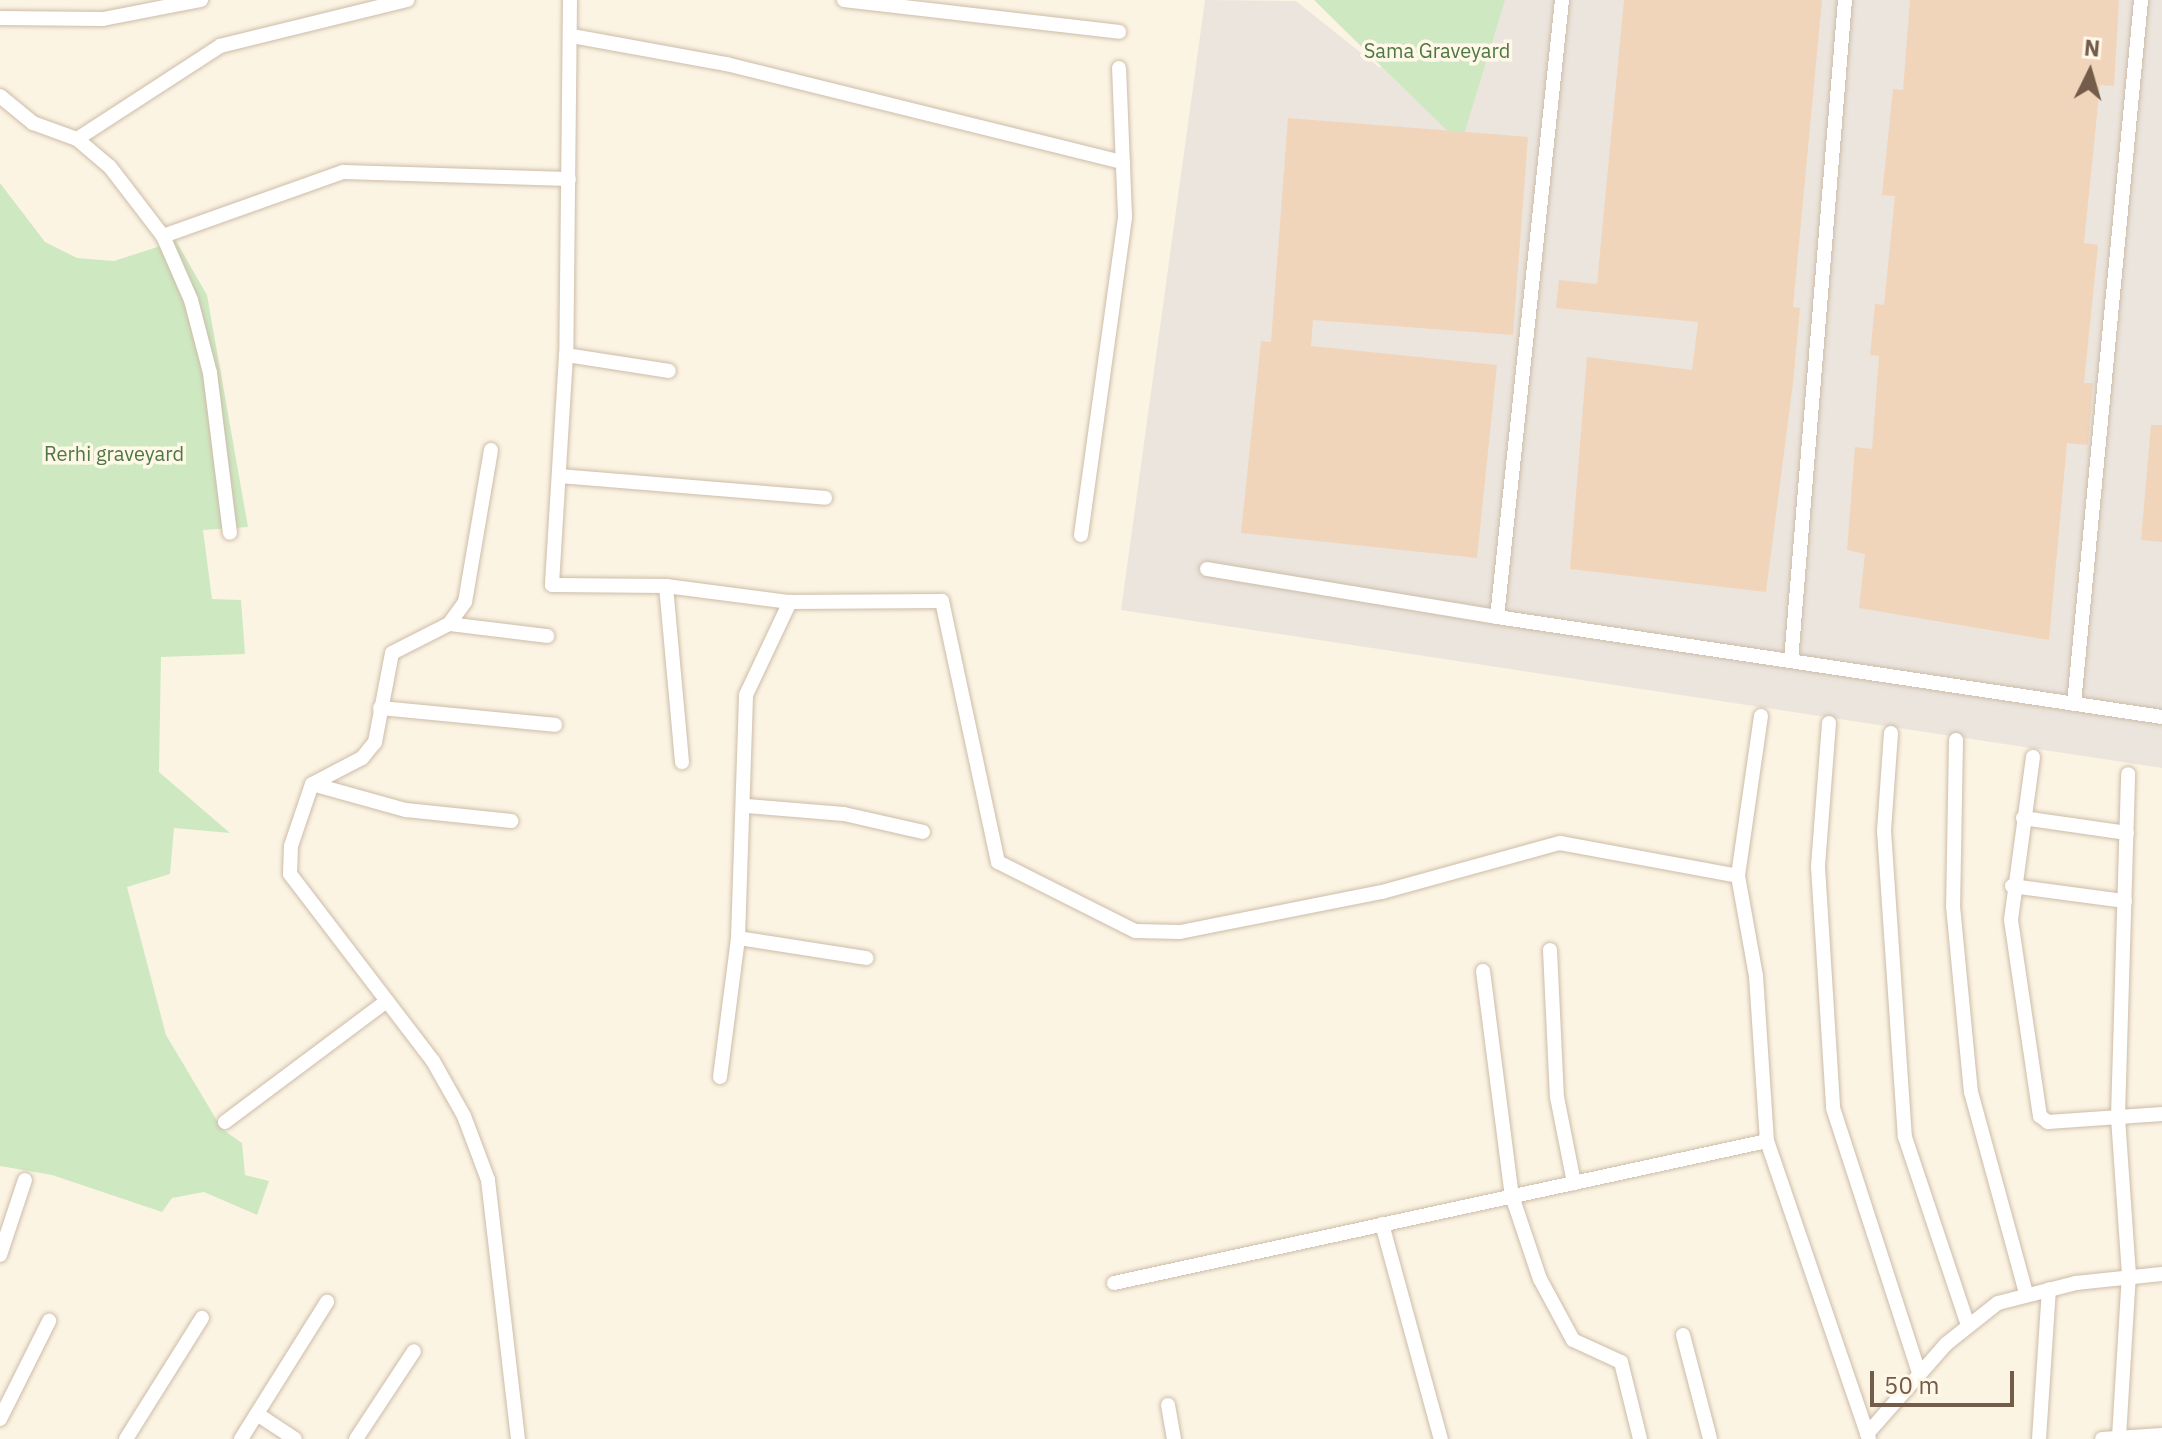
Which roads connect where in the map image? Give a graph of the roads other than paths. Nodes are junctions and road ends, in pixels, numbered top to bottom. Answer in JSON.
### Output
{"nodes":[{"id":1,"x":201,"y":0,"type":"edge"},
{"id":2,"x":407,"y":0,"type":"edge"},
{"id":3,"x":570,"y":0,"type":"edge"},
{"id":4,"x":844,"y":0,"type":"edge"},
{"id":5,"x":1562,"y":0,"type":"edge"},
{"id":6,"x":1845,"y":0,"type":"edge"},
{"id":7,"x":2141,"y":0,"type":"edge"},
{"id":8,"x":0,"y":18,"type":"edge"},
{"id":9,"x":1119,"y":32,"type":"dead end"},
{"id":10,"x":572,"y":36,"type":"junction"},
{"id":11,"x":1119,"y":68,"type":"dead end"},
{"id":12,"x":0,"y":96,"type":"edge"},
{"id":13,"x":77,"y":139,"type":"junction"},
{"id":14,"x":1123,"y":162,"type":"junction"},
{"id":15,"x":569,"y":179,"type":"junction"},
{"id":16,"x":163,"y":236,"type":"junction"},
{"id":17,"x":566,"y":355,"type":"junction"},
{"id":18,"x":669,"y":371,"type":"dead end"},
{"id":19,"x":491,"y":450,"type":"dead end"},
{"id":20,"x":560,"y":476,"type":"junction"},
{"id":21,"x":825,"y":498,"type":"dead end"},
{"id":22,"x":230,"y":533,"type":"dead end"},
{"id":23,"x":1081,"y":535,"type":"dead end"},
{"id":24,"x":1207,"y":569,"type":"dead end"},
{"id":25,"x":666,"y":586,"type":"junction"},
{"id":26,"x":790,"y":602,"type":"junction"},
{"id":27,"x":1497,"y":617,"type":"junction"},
{"id":28,"x":449,"y":624,"type":"junction"},
{"id":29,"x":547,"y":636,"type":"dead end"},
{"id":30,"x":1791,"y":661,"type":"junction"},
{"id":31,"x":2074,"y":704,"type":"junction"},
{"id":32,"x":380,"y":708,"type":"junction"},
{"id":33,"x":1761,"y":716,"type":"dead end"},
{"id":34,"x":2162,"y":717,"type":"edge"},
{"id":35,"x":1829,"y":723,"type":"dead end"},
{"id":36,"x":555,"y":725,"type":"dead end"},
{"id":37,"x":1891,"y":733,"type":"dead end"},
{"id":38,"x":1956,"y":740,"type":"dead end"},
{"id":39,"x":2033,"y":757,"type":"dead end"},
{"id":40,"x":682,"y":762,"type":"dead end"},
{"id":41,"x":2128,"y":774,"type":"dead end"},
{"id":42,"x":312,"y":784,"type":"junction"},
{"id":43,"x":747,"y":806,"type":"junction"},
{"id":44,"x":2023,"y":818,"type":"junction"},
{"id":45,"x":511,"y":821,"type":"dead end"},
{"id":46,"x":923,"y":832,"type":"dead end"},
{"id":47,"x":2127,"y":833,"type":"junction"},
{"id":48,"x":1738,"y":876,"type":"junction"},
{"id":49,"x":2012,"y":886,"type":"junction"},
{"id":50,"x":2125,"y":901,"type":"junction"},
{"id":51,"x":738,"y":938,"type":"junction"},
{"id":52,"x":1550,"y":950,"type":"dead end"},
{"id":53,"x":866,"y":958,"type":"dead end"},
{"id":54,"x":1483,"y":971,"type":"dead end"},
{"id":55,"x":387,"y":1001,"type":"junction"},
{"id":56,"x":720,"y":1077,"type":"dead end"},
{"id":57,"x":2162,"y":1114,"type":"edge"},
{"id":58,"x":2118,"y":1116,"type":"junction"},
{"id":59,"x":225,"y":1122,"type":"dead end"},
{"id":60,"x":1767,"y":1141,"type":"junction"},
{"id":61,"x":25,"y":1180,"type":"dead end"},
{"id":62,"x":1574,"y":1183,"type":"junction"},
{"id":63,"x":1512,"y":1196,"type":"junction"},
{"id":64,"x":1382,"y":1224,"type":"junction"},
{"id":65,"x":0,"y":1255,"type":"edge"},
{"id":66,"x":2162,"y":1274,"type":"edge"},
{"id":67,"x":2129,"y":1275,"type":"junction"},
{"id":68,"x":1114,"y":1283,"type":"dead end"},
{"id":69,"x":2049,"y":1289,"type":"junction"},
{"id":70,"x":2026,"y":1293,"type":"junction"},
{"id":71,"x":327,"y":1302,"type":"dead end"},
{"id":72,"x":202,"y":1318,"type":"dead end"},
{"id":73,"x":49,"y":1321,"type":"dead end"},
{"id":74,"x":1968,"y":1325,"type":"junction"},
{"id":75,"x":1683,"y":1335,"type":"dead end"},
{"id":76,"x":414,"y":1351,"type":"dead end"},
{"id":77,"x":1919,"y":1373,"type":"junction"},
{"id":78,"x":1168,"y":1405,"type":"dead end"},
{"id":79,"x":257,"y":1414,"type":"junction"},
{"id":80,"x":0,"y":1419,"type":"edge"},
{"id":81,"x":1868,"y":1437,"type":"edge"},
{"id":82,"x":2156,"y":1437,"type":"edge"},
{"id":83,"x":2119,"y":1438,"type":"edge"},
{"id":84,"x":126,"y":1439,"type":"edge"},
{"id":85,"x":241,"y":1439,"type":"edge"},
{"id":86,"x":295,"y":1439,"type":"edge"},
{"id":87,"x":356,"y":1439,"type":"edge"},
{"id":88,"x":518,"y":1439,"type":"edge"},
{"id":89,"x":1174,"y":1439,"type":"edge"},
{"id":90,"x":1441,"y":1439,"type":"edge"},
{"id":91,"x":1640,"y":1439,"type":"edge"},
{"id":92,"x":1710,"y":1439,"type":"edge"},
{"id":93,"x":2039,"y":1439,"type":"edge"},
{"id":94,"x":2102,"y":1439,"type":"edge"}],
"edges":[{"from":1,"to":8,"type":"street"},
{"from":2,"to":13,"type":"street"},
{"from":3,"to":10,"type":"street"},
{"from":4,"to":9,"type":"street"},
{"from":5,"to":27,"type":"street"},
{"from":6,"to":30,"type":"street"},
{"from":7,"to":31,"type":"street"},
{"from":10,"to":14,"type":"street"},
{"from":10,"to":15,"type":"street"},
{"from":11,"to":14,"type":"street"},
{"from":12,"to":13,"type":"street"},
{"from":13,"to":16,"type":"street"},
{"from":14,"to":23,"type":"street"},
{"from":15,"to":16,"type":"street"},
{"from":15,"to":17,"type":"street"},
{"from":16,"to":22,"type":"street"},
{"from":17,"to":18,"type":"street"},
{"from":17,"to":20,"type":"street"},
{"from":19,"to":28,"type":"street"},
{"from":20,"to":21,"type":"street"},
{"from":20,"to":25,"type":"street"},
{"from":24,"to":27,"type":"street"},
{"from":25,"to":26,"type":"street"},
{"from":25,"to":40,"type":"street"},
{"from":26,"to":43,"type":"street"},
{"from":26,"to":48,"type":"street"},
{"from":27,"to":30,"type":"street"},
{"from":28,"to":29,"type":"street"},
{"from":28,"to":32,"type":"street"},
{"from":30,"to":31,"type":"street"},
{"from":31,"to":34,"type":"street"},
{"from":32,"to":36,"type":"street"},
{"from":32,"to":42,"type":"street"},
{"from":33,"to":48,"type":"street"},
{"from":35,"to":77,"type":"street"},
{"from":37,"to":74,"type":"street"},
{"from":38,"to":70,"type":"street"},
{"from":39,"to":44,"type":"street"},
{"from":41,"to":47,"type":"street"},
{"from":42,"to":45,"type":"street"},
{"from":42,"to":55,"type":"street"},
{"from":43,"to":46,"type":"street"},
{"from":43,"to":51,"type":"street"},
{"from":44,"to":47,"type":"street"},
{"from":44,"to":49,"type":"street"},
{"from":47,"to":50,"type":"street"},
{"from":48,"to":60,"type":"street"},
{"from":49,"to":50,"type":"street"},
{"from":49,"to":58,"type":"street"},
{"from":50,"to":58,"type":"street"},
{"from":51,"to":53,"type":"street"},
{"from":51,"to":56,"type":"street"},
{"from":52,"to":62,"type":"street"},
{"from":54,"to":63,"type":"street"},
{"from":55,"to":59,"type":"street"},
{"from":55,"to":88,"type":"street"},
{"from":57,"to":58,"type":"street"},
{"from":58,"to":67,"type":"street"},
{"from":60,"to":62,"type":"street"},
{"from":60,"to":81,"type":"street"},
{"from":61,"to":65,"type":"street"},
{"from":62,"to":63,"type":"street"},
{"from":63,"to":64,"type":"street"},
{"from":63,"to":91,"type":"street"},
{"from":64,"to":68,"type":"street"},
{"from":64,"to":90,"type":"street"},
{"from":66,"to":67,"type":"street"},
{"from":67,"to":69,"type":"street"},
{"from":67,"to":83,"type":"street"},
{"from":69,"to":70,"type":"street"},
{"from":69,"to":93,"type":"street"},
{"from":70,"to":74,"type":"street"},
{"from":71,"to":79,"type":"street"},
{"from":72,"to":84,"type":"street"},
{"from":73,"to":80,"type":"street"},
{"from":74,"to":77,"type":"street"},
{"from":75,"to":92,"type":"street"},
{"from":76,"to":87,"type":"street"},
{"from":77,"to":81,"type":"street"},
{"from":78,"to":89,"type":"street"},
{"from":79,"to":85,"type":"street"},
{"from":79,"to":86,"type":"street"},
{"from":82,"to":83,"type":"street"},
{"from":83,"to":94,"type":"street"}]}
